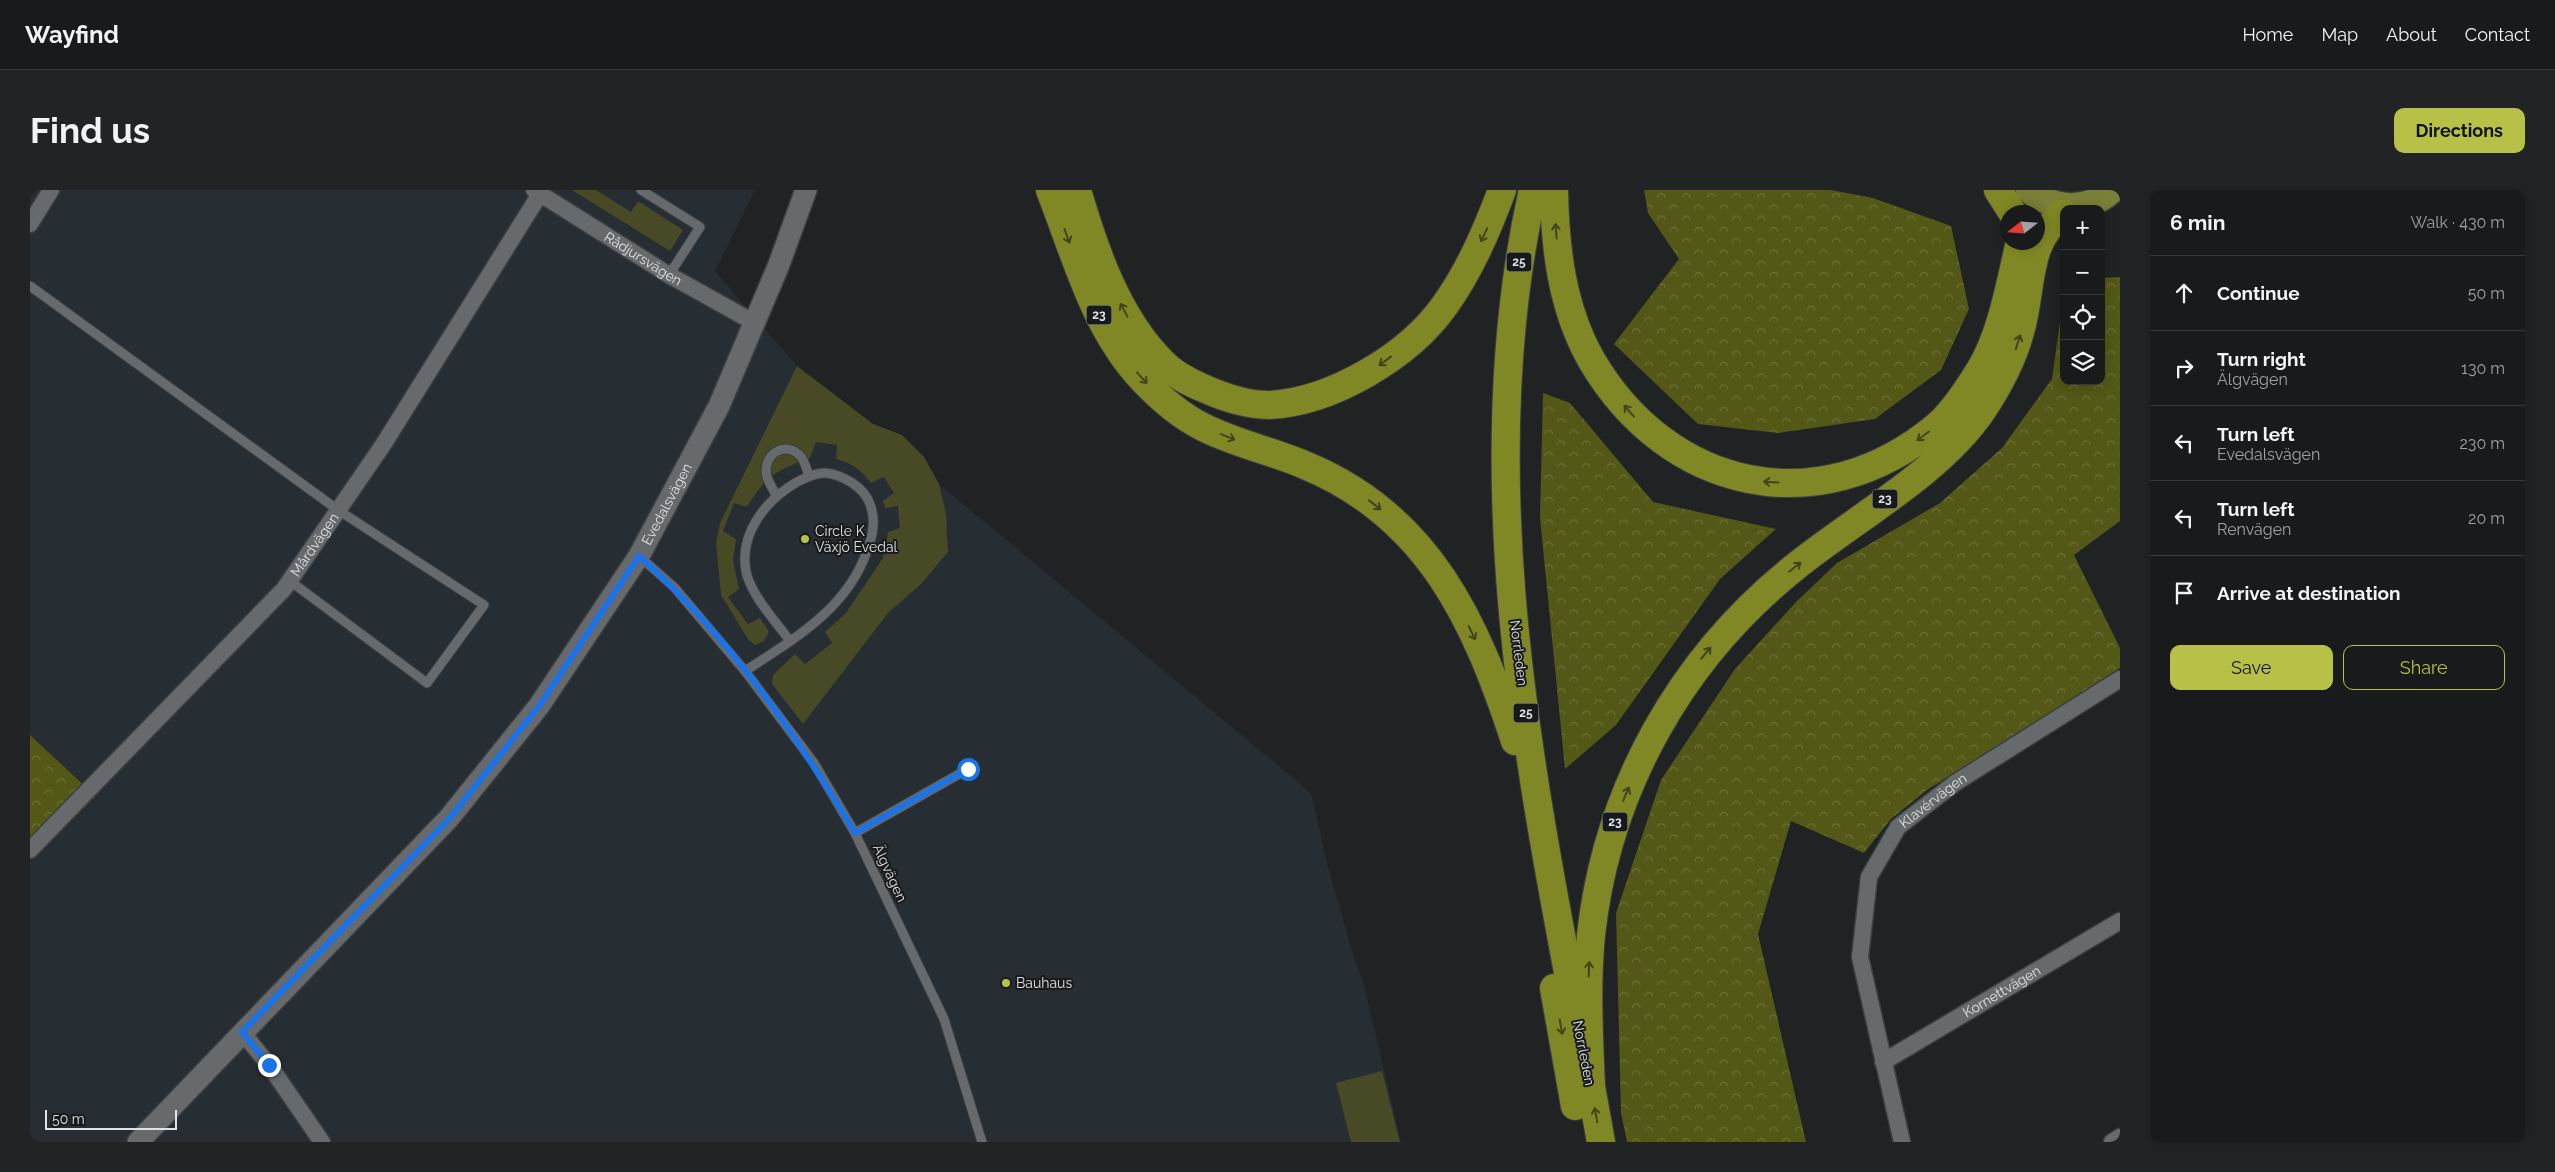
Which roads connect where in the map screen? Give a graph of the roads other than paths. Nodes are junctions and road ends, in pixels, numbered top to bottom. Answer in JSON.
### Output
{"nodes":[{"id":1,"x":51,"y":190,"type":"edge"},
{"id":2,"x":641,"y":190,"type":"edge"},
{"id":3,"x":806,"y":190,"type":"edge"},
{"id":4,"x":818,"y":190,"type":"edge"},
{"id":5,"x":1050,"y":190,"type":"edge"},
{"id":6,"x":1077,"y":190,"type":"edge"},
{"id":7,"x":1502,"y":190,"type":"edge"},
{"id":8,"x":1515,"y":190,"type":"edge"},
{"id":9,"x":1533,"y":190,"type":"edge"},
{"id":10,"x":1554,"y":190,"type":"edge"},
{"id":11,"x":1998,"y":190,"type":"edge"},
{"id":12,"x":2022,"y":190,"type":"edge"},
{"id":13,"x":2029,"y":190,"type":"edge"},
{"id":14,"x":2112,"y":190,"type":"edge"},
{"id":15,"x":538,"y":191,"type":"edge"},
{"id":16,"x":2008,"y":205,"type":"edge"},
{"id":17,"x":2023,"y":205,"type":"edge"},
{"id":18,"x":2085,"y":205,"type":"edge"},
{"id":19,"x":2060,"y":207,"type":"edge"},
{"id":20,"x":2060,"y":216,"type":"edge"},
{"id":21,"x":30,"y":224,"type":"edge"},
{"id":22,"x":2018,"y":250,"type":"edge"},
{"id":23,"x":778,"y":267,"type":"junction"},
{"id":24,"x":669,"y":275,"type":"junction"},
{"id":25,"x":30,"y":286,"type":"edge"},
{"id":26,"x":755,"y":323,"type":"junction"},
{"id":27,"x":809,"y":476,"type":"junction"},
{"id":28,"x":776,"y":495,"type":"junction"},
{"id":29,"x":338,"y":510,"type":"junction"},
{"id":30,"x":639,"y":556,"type":"junction"},
{"id":31,"x":290,"y":581,"type":"junction"},
{"id":32,"x":790,"y":641,"type":"junction"},
{"id":33,"x":745,"y":671,"type":"junction"},
{"id":34,"x":2120,"y":679,"type":"edge"},
{"id":35,"x":1515,"y":741,"type":"junction"},
{"id":36,"x":968,"y":769,"type":"dead end"},
{"id":37,"x":855,"y":833,"type":"junction"},
{"id":38,"x":30,"y":850,"type":"edge"},
{"id":39,"x":2120,"y":921,"type":"edge"},
{"id":40,"x":242,"y":1032,"type":"junction"},
{"id":41,"x":1883,"y":1062,"type":"junction"},
{"id":42,"x":1591,"y":1088,"type":"junction"},
{"id":43,"x":2120,"y":1137,"type":"edge"},
{"id":44,"x":138,"y":1142,"type":"edge"},
{"id":45,"x":322,"y":1142,"type":"edge"},
{"id":46,"x":982,"y":1142,"type":"edge"},
{"id":47,"x":1582,"y":1142,"type":"edge"},
{"id":48,"x":1601,"y":1142,"type":"edge"},
{"id":49,"x":1902,"y":1142,"type":"edge"},
{"id":50,"x":2112,"y":1142,"type":"edge"}],
"edges":[{"from":1,"to":21,"type":"street"},
{"from":2,"to":24,"type":"lane"},
{"from":3,"to":23,"type":"street","name":"Evedalsvägen"},
{"from":4,"to":23,"type":"street","name":"Evedalsvägen"},
{"from":5,"to":35,"type":"highway","number":"23","one_way":true},
{"from":7,"to":6,"type":"highway","one_way":true},
{"from":8,"to":35,"type":"highway","name":"Norrleden","number":"25"},
{"from":9,"to":42,"type":"highway","name":"Norrleden","number":"25"},
{"from":22,"to":10,"type":"highway","one_way":true},
{"from":11,"to":16,"type":"highway"},
{"from":12,"to":17,"type":"highway"},
{"from":13,"to":19,"type":"main road"},
{"from":14,"to":18,"type":"main road","number":"23"},
{"from":15,"to":24,"type":"street","name":"Rådjursvägen"},
{"from":15,"to":29,"type":"street","name":"Mårdvägen"},
{"from":42,"to":20,"type":"highway","number":"23","one_way":true},
{"from":23,"to":26,"type":"street","name":"Evedalsvägen"},
{"from":24,"to":26,"type":"street","name":"Rådjursvägen"},
{"from":25,"to":29,"type":"lane"},
{"from":26,"to":30,"type":"street","name":"Evedalsvägen"},
{"from":27,"to":28,"type":"lane"},
{"from":27,"to":28,"type":"lane"},
{"from":27,"to":32,"type":"lane"},
{"from":28,"to":32,"type":"lane"},
{"from":29,"to":31,"type":"street","name":"Mårdvägen"},
{"from":29,"to":31,"type":"lane"},
{"from":30,"to":33,"type":"lane","name":"Älgvägen"},
{"from":30,"to":40,"type":"street","name":"Evedalsvägen"},
{"from":31,"to":38,"type":"street","name":"Mårdvägen"},
{"from":32,"to":33,"type":"lane"},
{"from":33,"to":37,"type":"lane","name":"Älgvägen"},
{"from":34,"to":41,"type":"street","name":"Klavérvägen"},
{"from":35,"to":47,"type":"highway","name":"Norrleden","number":"23","one_way":true},
{"from":36,"to":37,"type":"lane"},
{"from":37,"to":46,"type":"lane","name":"Älgvägen"},
{"from":39,"to":41,"type":"street","name":"Kornettvägen"},
{"from":40,"to":44,"type":"street","name":"Evedalsvägen"},
{"from":40,"to":45,"type":"street"},
{"from":41,"to":49,"type":"street","name":"Klavérvägen"},
{"from":48,"to":42,"type":"highway","name":"Norrleden","number":"23","one_way":true},
{"from":43,"to":50,"type":"street"}]}
